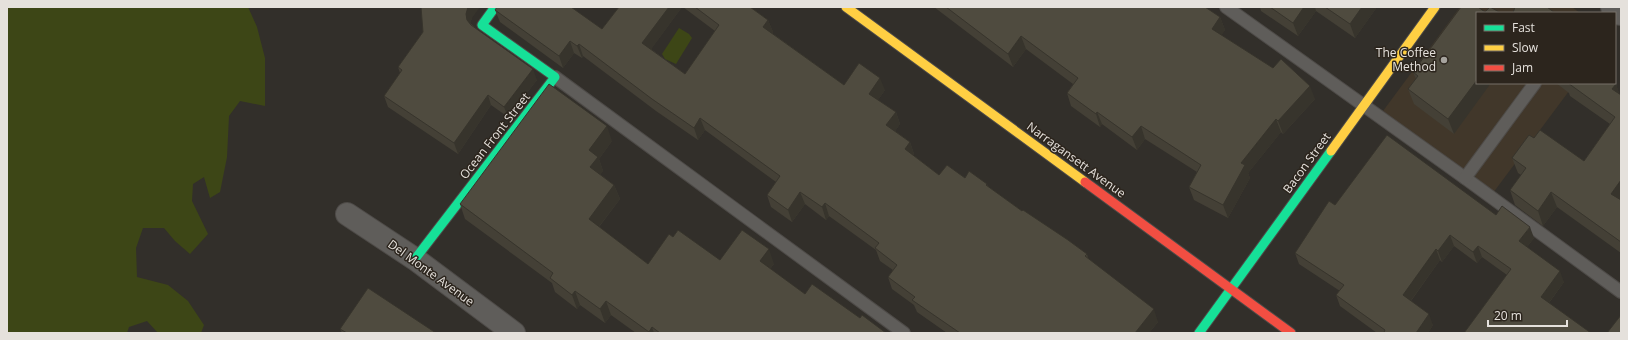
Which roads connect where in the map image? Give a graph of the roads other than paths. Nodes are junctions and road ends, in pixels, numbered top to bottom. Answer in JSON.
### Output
{"nodes":[{"id":1,"x":495,"y":7,"type":"edge"},
{"id":2,"x":846,"y":7,"type":"edge"},
{"id":3,"x":1226,"y":7,"type":"edge"},
{"id":4,"x":1435,"y":7,"type":"edge"},
{"id":5,"x":1612,"y":7,"type":"edge"},
{"id":6,"x":1621,"y":14,"type":"edge"},
{"id":7,"x":555,"y":77,"type":"junction"},
{"id":8,"x":1534,"y":84,"type":"edge"},
{"id":9,"x":1364,"y":105,"type":"junction"},
{"id":10,"x":1466,"y":178,"type":"junction"},
{"id":11,"x":347,"y":214,"type":"dead end"},
{"id":12,"x":415,"y":259,"type":"junction"},
{"id":13,"x":1231,"y":289,"type":"junction"},
{"id":14,"x":1621,"y":292,"type":"edge"},
{"id":15,"x":514,"y":333,"type":"edge"},
{"id":16,"x":904,"y":333,"type":"edge"},
{"id":17,"x":1199,"y":333,"type":"edge"},
{"id":18,"x":1291,"y":333,"type":"edge"}],
"edges":[{"from":1,"to":7,"type":"street"},
{"from":2,"to":13,"type":"street","name":"Narragansett Avenue"},
{"from":3,"to":9,"type":"lane"},
{"from":4,"to":9,"type":"street","name":"Bacon Street"},
{"from":5,"to":6,"type":"street"},
{"from":7,"to":12,"type":"street","name":"Ocean Front Street"},
{"from":7,"to":16,"type":"lane"},
{"from":8,"to":10,"type":"lane"},
{"from":9,"to":10,"type":"lane"},
{"from":9,"to":13,"type":"street","name":"Bacon Street"},
{"from":10,"to":14,"type":"lane"},
{"from":11,"to":12,"type":"street","name":"Del Monte Avenue"},
{"from":12,"to":15,"type":"street","name":"Del Monte Avenue"},
{"from":13,"to":17,"type":"street","name":"Bacon Street"},
{"from":13,"to":18,"type":"street","name":"Narragansett Avenue"}]}
